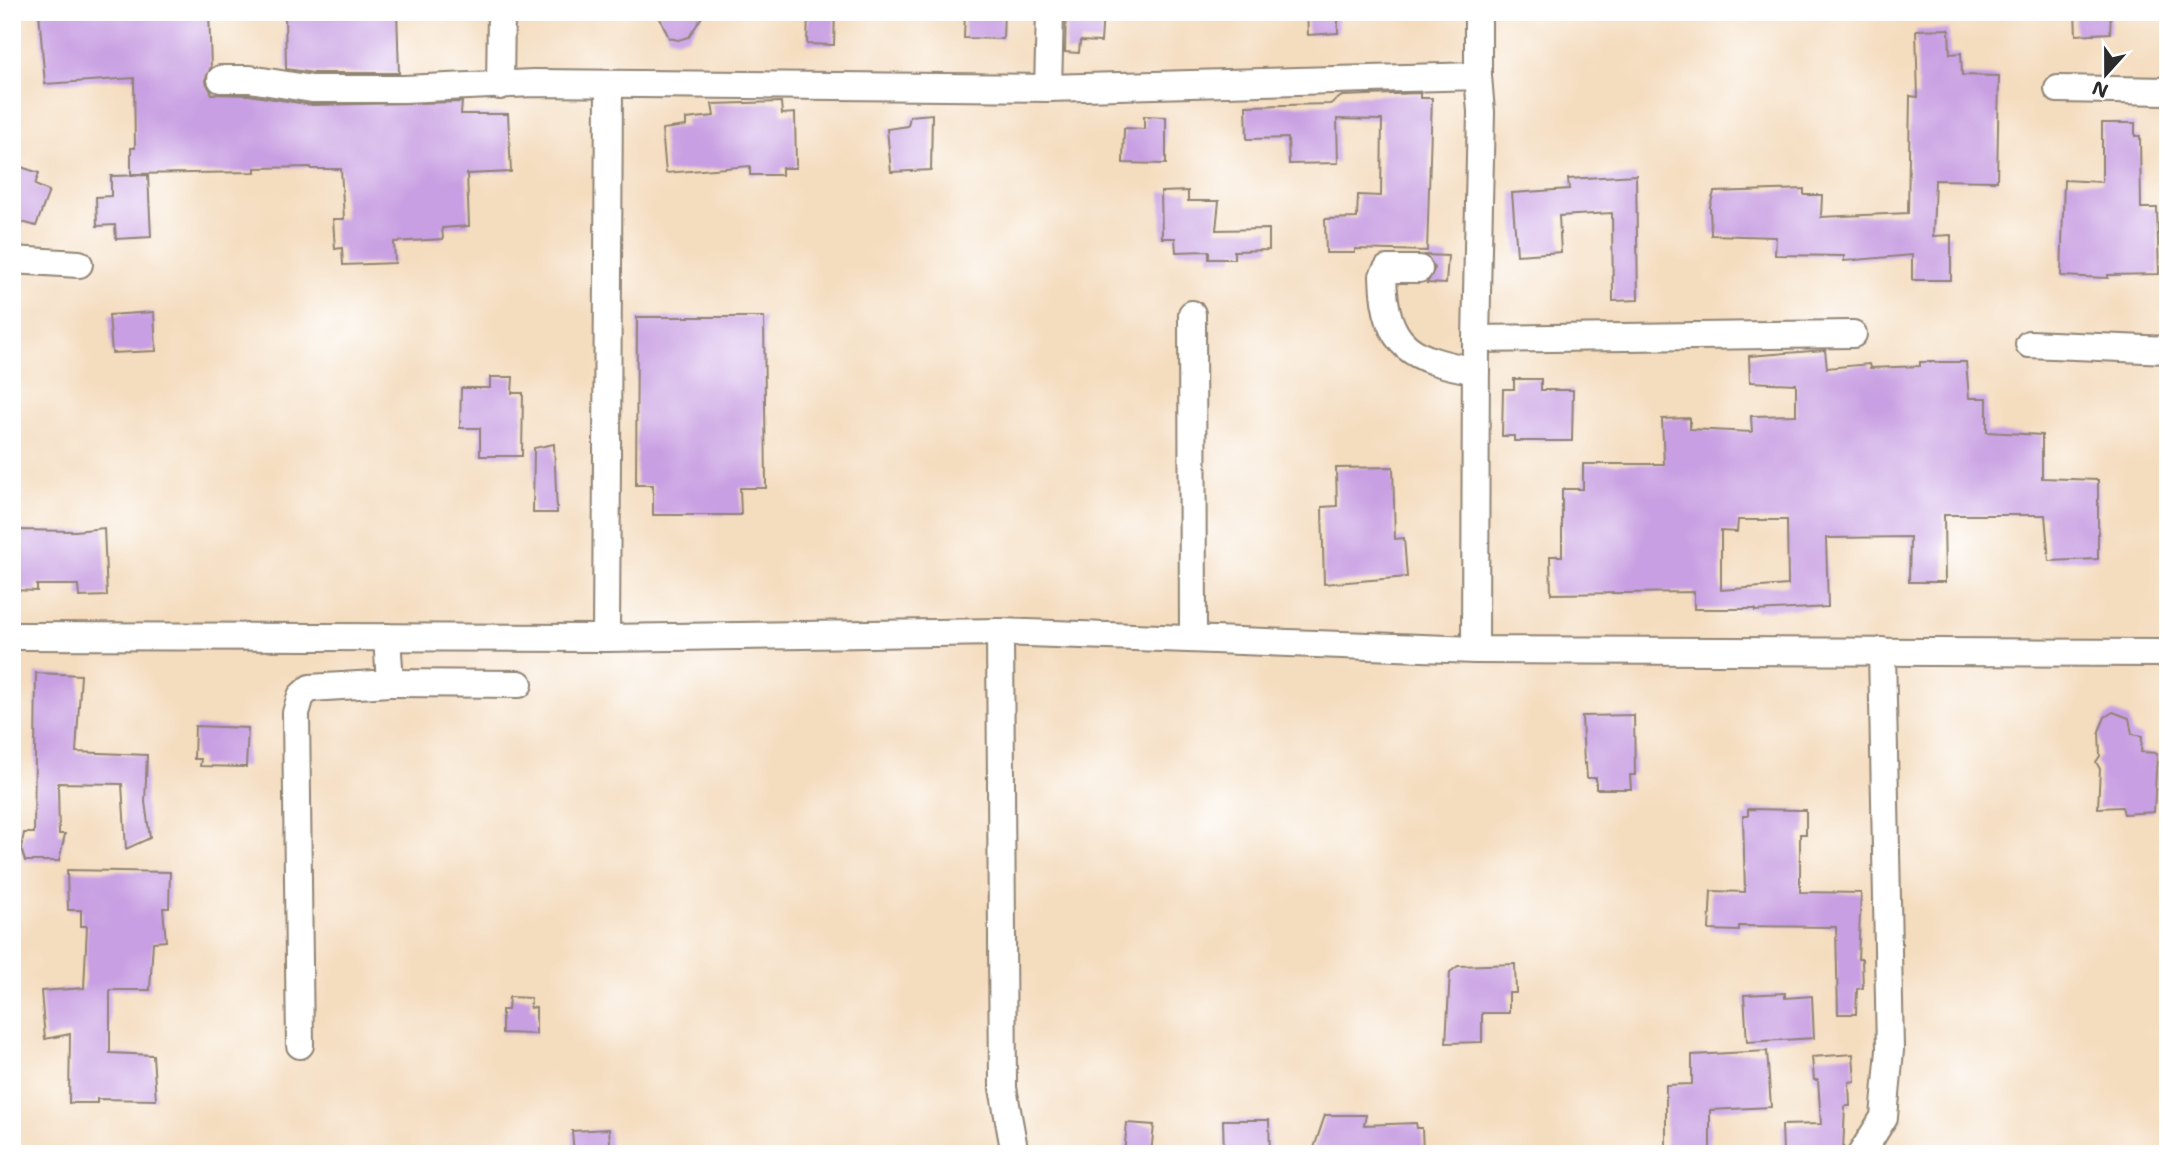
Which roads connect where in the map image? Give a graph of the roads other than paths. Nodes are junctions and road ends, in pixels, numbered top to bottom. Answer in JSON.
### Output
{"nodes":[{"id":1,"x":501,"y":12,"type":"edge"},
{"id":2,"x":1050,"y":12,"type":"edge"},
{"id":3,"x":1478,"y":12,"type":"edge"},
{"id":4,"x":1478,"y":76,"type":"junction"},
{"id":5,"x":220,"y":79,"type":"dead end"},
{"id":6,"x":609,"y":85,"type":"junction"},
{"id":7,"x":500,"y":86,"type":"junction"},
{"id":8,"x":1048,"y":88,"type":"junction"},
{"id":9,"x":2058,"y":89,"type":"dead end"},
{"id":10,"x":2168,"y":91,"type":"edge"},
{"id":11,"x":12,"y":260,"type":"edge"},
{"id":12,"x":79,"y":264,"type":"dead end"},
{"id":13,"x":1419,"y":269,"type":"dead end"},
{"id":14,"x":1192,"y":314,"type":"dead end"},
{"id":15,"x":1853,"y":334,"type":"dead end"},
{"id":16,"x":1476,"y":339,"type":"junction"},
{"id":17,"x":2029,"y":344,"type":"dead end"},
{"id":18,"x":2168,"y":350,"type":"edge"},
{"id":19,"x":1476,"y":372,"type":"junction"},
{"id":20,"x":1000,"y":632,"type":"junction"},
{"id":21,"x":12,"y":636,"type":"edge"},
{"id":22,"x":387,"y":637,"type":"junction"},
{"id":23,"x":606,"y":638,"type":"junction"},
{"id":24,"x":1193,"y":639,"type":"junction"},
{"id":25,"x":1475,"y":650,"type":"junction"},
{"id":26,"x":1882,"y":652,"type":"junction"},
{"id":27,"x":2168,"y":653,"type":"edge"},
{"id":28,"x":390,"y":683,"type":"junction"},
{"id":29,"x":519,"y":684,"type":"dead end"},
{"id":30,"x":300,"y":1045,"type":"dead end"},
{"id":31,"x":1015,"y":1154,"type":"edge"},
{"id":32,"x":1861,"y":1154,"type":"edge"}],
"edges":[{"from":1,"to":7,"type":"street"},
{"from":2,"to":8,"type":"street"},
{"from":3,"to":4,"type":"street"},
{"from":4,"to":8,"type":"street"},
{"from":4,"to":16,"type":"street"},
{"from":5,"to":7,"type":"street"},
{"from":6,"to":7,"type":"street"},
{"from":6,"to":8,"type":"street"},
{"from":6,"to":23,"type":"street"},
{"from":9,"to":10,"type":"street"},
{"from":11,"to":12,"type":"street"},
{"from":13,"to":19,"type":"street"},
{"from":14,"to":24,"type":"street"},
{"from":15,"to":16,"type":"street"},
{"from":16,"to":19,"type":"street"},
{"from":17,"to":18,"type":"street"},
{"from":19,"to":25,"type":"street"},
{"from":20,"to":23,"type":"street"},
{"from":20,"to":24,"type":"street"},
{"from":20,"to":31,"type":"street"},
{"from":21,"to":22,"type":"street"},
{"from":22,"to":23,"type":"street"},
{"from":22,"to":28,"type":"street"},
{"from":24,"to":25,"type":"street"},
{"from":25,"to":26,"type":"street"},
{"from":26,"to":27,"type":"street"},
{"from":26,"to":32,"type":"street"},
{"from":28,"to":29,"type":"street"},
{"from":28,"to":30,"type":"street"}]}
